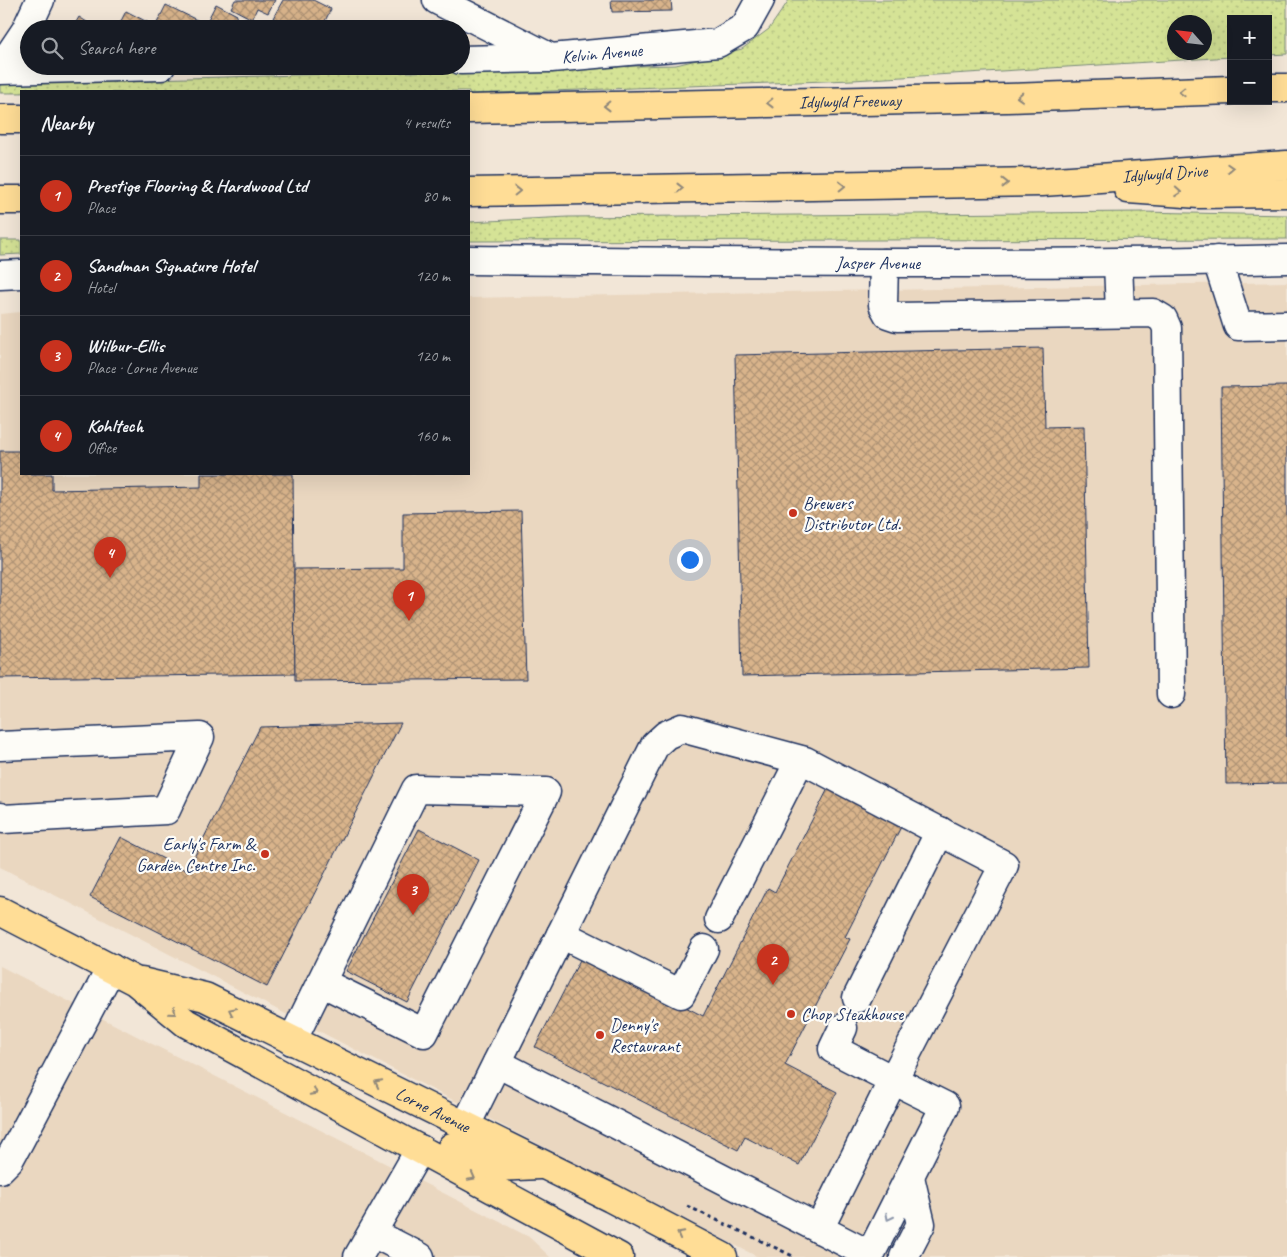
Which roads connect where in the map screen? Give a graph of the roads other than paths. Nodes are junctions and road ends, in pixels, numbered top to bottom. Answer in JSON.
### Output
{"nodes":[{"id":1,"x":40,"y":0,"type":"edge"},
{"id":2,"x":437,"y":0,"type":"edge"},
{"id":3,"x":760,"y":0,"type":"edge"},
{"id":4,"x":31,"y":20,"type":"edge"},
{"id":5,"x":20,"y":39,"type":"edge"},
{"id":6,"x":551,"y":58,"type":"junction"},
{"id":7,"x":470,"y":60,"type":"edge"},
{"id":8,"x":0,"y":69,"type":"edge"},
{"id":9,"x":20,"y":69,"type":"edge"},
{"id":10,"x":1272,"y":88,"type":"edge"},
{"id":11,"x":1287,"y":88,"type":"edge"},
{"id":12,"x":1227,"y":90,"type":"edge"},
{"id":13,"x":470,"y":109,"type":"edge"},
{"id":14,"x":0,"y":119,"type":"edge"},
{"id":15,"x":20,"y":119,"type":"edge"},
{"id":16,"x":1287,"y":165,"type":"edge"},
{"id":17,"x":1042,"y":182,"type":"junction"},
{"id":18,"x":470,"y":192,"type":"edge"},
{"id":19,"x":1287,"y":192,"type":"edge"},
{"id":20,"x":0,"y":200,"type":"edge"},
{"id":21,"x":20,"y":200,"type":"edge"},
{"id":22,"x":1287,"y":258,"type":"edge"},
{"id":23,"x":470,"y":260,"type":"edge"},
{"id":24,"x":1217,"y":260,"type":"junction"},
{"id":25,"x":1118,"y":263,"type":"junction"},
{"id":26,"x":884,"y":264,"type":"junction"},
{"id":27,"x":20,"y":274,"type":"edge"},
{"id":28,"x":0,"y":275,"type":"edge"},
{"id":29,"x":1120,"y":313,"type":"junction"},
{"id":30,"x":1287,"y":325,"type":"edge"},
{"id":31,"x":1171,"y":694,"type":"dead end"},
{"id":32,"x":0,"y":746,"type":"edge"},
{"id":33,"x":800,"y":760,"type":"junction"},
{"id":34,"x":1,"y":820,"type":"edge"},
{"id":35,"x":940,"y":832,"type":"junction"},
{"id":36,"x":0,"y":911,"type":"edge"},
{"id":37,"x":719,"y":919,"type":"dead end"},
{"id":38,"x":561,"y":934,"type":"junction"},
{"id":39,"x":704,"y":949,"type":"dead end"},
{"id":40,"x":112,"y":968,"type":"junction"},
{"id":41,"x":135,"y":981,"type":"junction"},
{"id":42,"x":322,"y":982,"type":"junction"},
{"id":43,"x":858,"y":998,"type":"dead end"},
{"id":44,"x":843,"y":1028,"type":"dead end"},
{"id":45,"x":292,"y":1041,"type":"junction"},
{"id":46,"x":497,"y":1063,"type":"junction"},
{"id":47,"x":893,"y":1080,"type":"junction"},
{"id":48,"x":465,"y":1127,"type":"junction"},
{"id":49,"x":420,"y":1149,"type":"junction"},
{"id":50,"x":541,"y":1165,"type":"junction"},
{"id":51,"x":0,"y":1169,"type":"edge"},
{"id":52,"x":910,"y":1177,"type":"junction"},
{"id":53,"x":820,"y":1229,"type":"junction"},
{"id":54,"x":363,"y":1250,"type":"edge"},
{"id":55,"x":869,"y":1256,"type":"edge"},
{"id":56,"x":420,"y":1257,"type":"edge"},
{"id":57,"x":619,"y":1257,"type":"edge"},
{"id":58,"x":723,"y":1257,"type":"edge"},
{"id":59,"x":904,"y":1257,"type":"edge"}],
"edges":[{"from":1,"to":4,"type":"street"},
{"from":2,"to":6,"type":"street","name":"Kelvin Avenue"},
{"from":3,"to":6,"type":"street","name":"Kelvin Avenue"},
{"from":5,"to":8,"type":"street"},
{"from":6,"to":7,"type":"street"},
{"from":8,"to":9,"type":"street"},
{"from":10,"to":11,"type":"main road"},
{"from":12,"to":13,"type":"main road","name":"Idylwyld Freeway","one_way":true},
{"from":14,"to":15,"type":"main road"},
{"from":17,"to":16,"type":"main road","name":"Idylwyld Drive","one_way":true},
{"from":18,"to":17,"type":"main road","one_way":true},
{"from":17,"to":19,"type":"main road","one_way":true},
{"from":20,"to":21,"type":"main road"},
{"from":22,"to":24,"type":"street","name":"Jasper Avenue"},
{"from":23,"to":26,"type":"street","name":"Jasper Avenue"},
{"from":24,"to":25,"type":"street","name":"Jasper Avenue"},
{"from":24,"to":30,"type":"street"},
{"from":25,"to":26,"type":"street","name":"Jasper Avenue"},
{"from":25,"to":29,"type":"street"},
{"from":26,"to":29,"type":"street"},
{"from":27,"to":28,"type":"street"},
{"from":29,"to":31,"type":"street"},
{"from":32,"to":34,"type":"street"},
{"from":33,"to":35,"type":"street"},
{"from":33,"to":37,"type":"street"},
{"from":33,"to":38,"type":"street"},
{"from":35,"to":43,"type":"street"},
{"from":35,"to":47,"type":"street"},
{"from":36,"to":40,"type":"main road","name":"Lorne Avenue"},
{"from":38,"to":39,"type":"street"},
{"from":38,"to":46,"type":"street"},
{"from":40,"to":41,"type":"main road","name":"Lorne Avenue"},
{"from":40,"to":51,"type":"street"},
{"from":45,"to":41,"type":"main road","name":"Lorne Avenue","one_way":true},
{"from":41,"to":49,"type":"main road","name":"Lorne Avenue","one_way":true},
{"from":42,"to":42,"type":"street"},
{"from":42,"to":45,"type":"street"},
{"from":44,"to":47,"type":"street"},
{"from":48,"to":45,"type":"main road","name":"Lorne Avenue","one_way":true},
{"from":46,"to":48,"type":"street"},
{"from":46,"to":53,"type":"street"},
{"from":47,"to":52,"type":"street"},
{"from":47,"to":53,"type":"street"},
{"from":48,"to":50,"type":"main road","name":"Lorne Avenue"},
{"from":49,"to":50,"type":"main road"},
{"from":49,"to":54,"type":"street"},
{"from":49,"to":57,"type":"main road","name":"Lorne Avenue","one_way":true},
{"from":58,"to":50,"type":"main road","name":"Lorne Avenue","one_way":true},
{"from":52,"to":55,"type":"street","one_way":true},
{"from":52,"to":59,"type":"street"},
{"from":53,"to":55,"type":"street"},
{"from":54,"to":56,"type":"street"}]}
